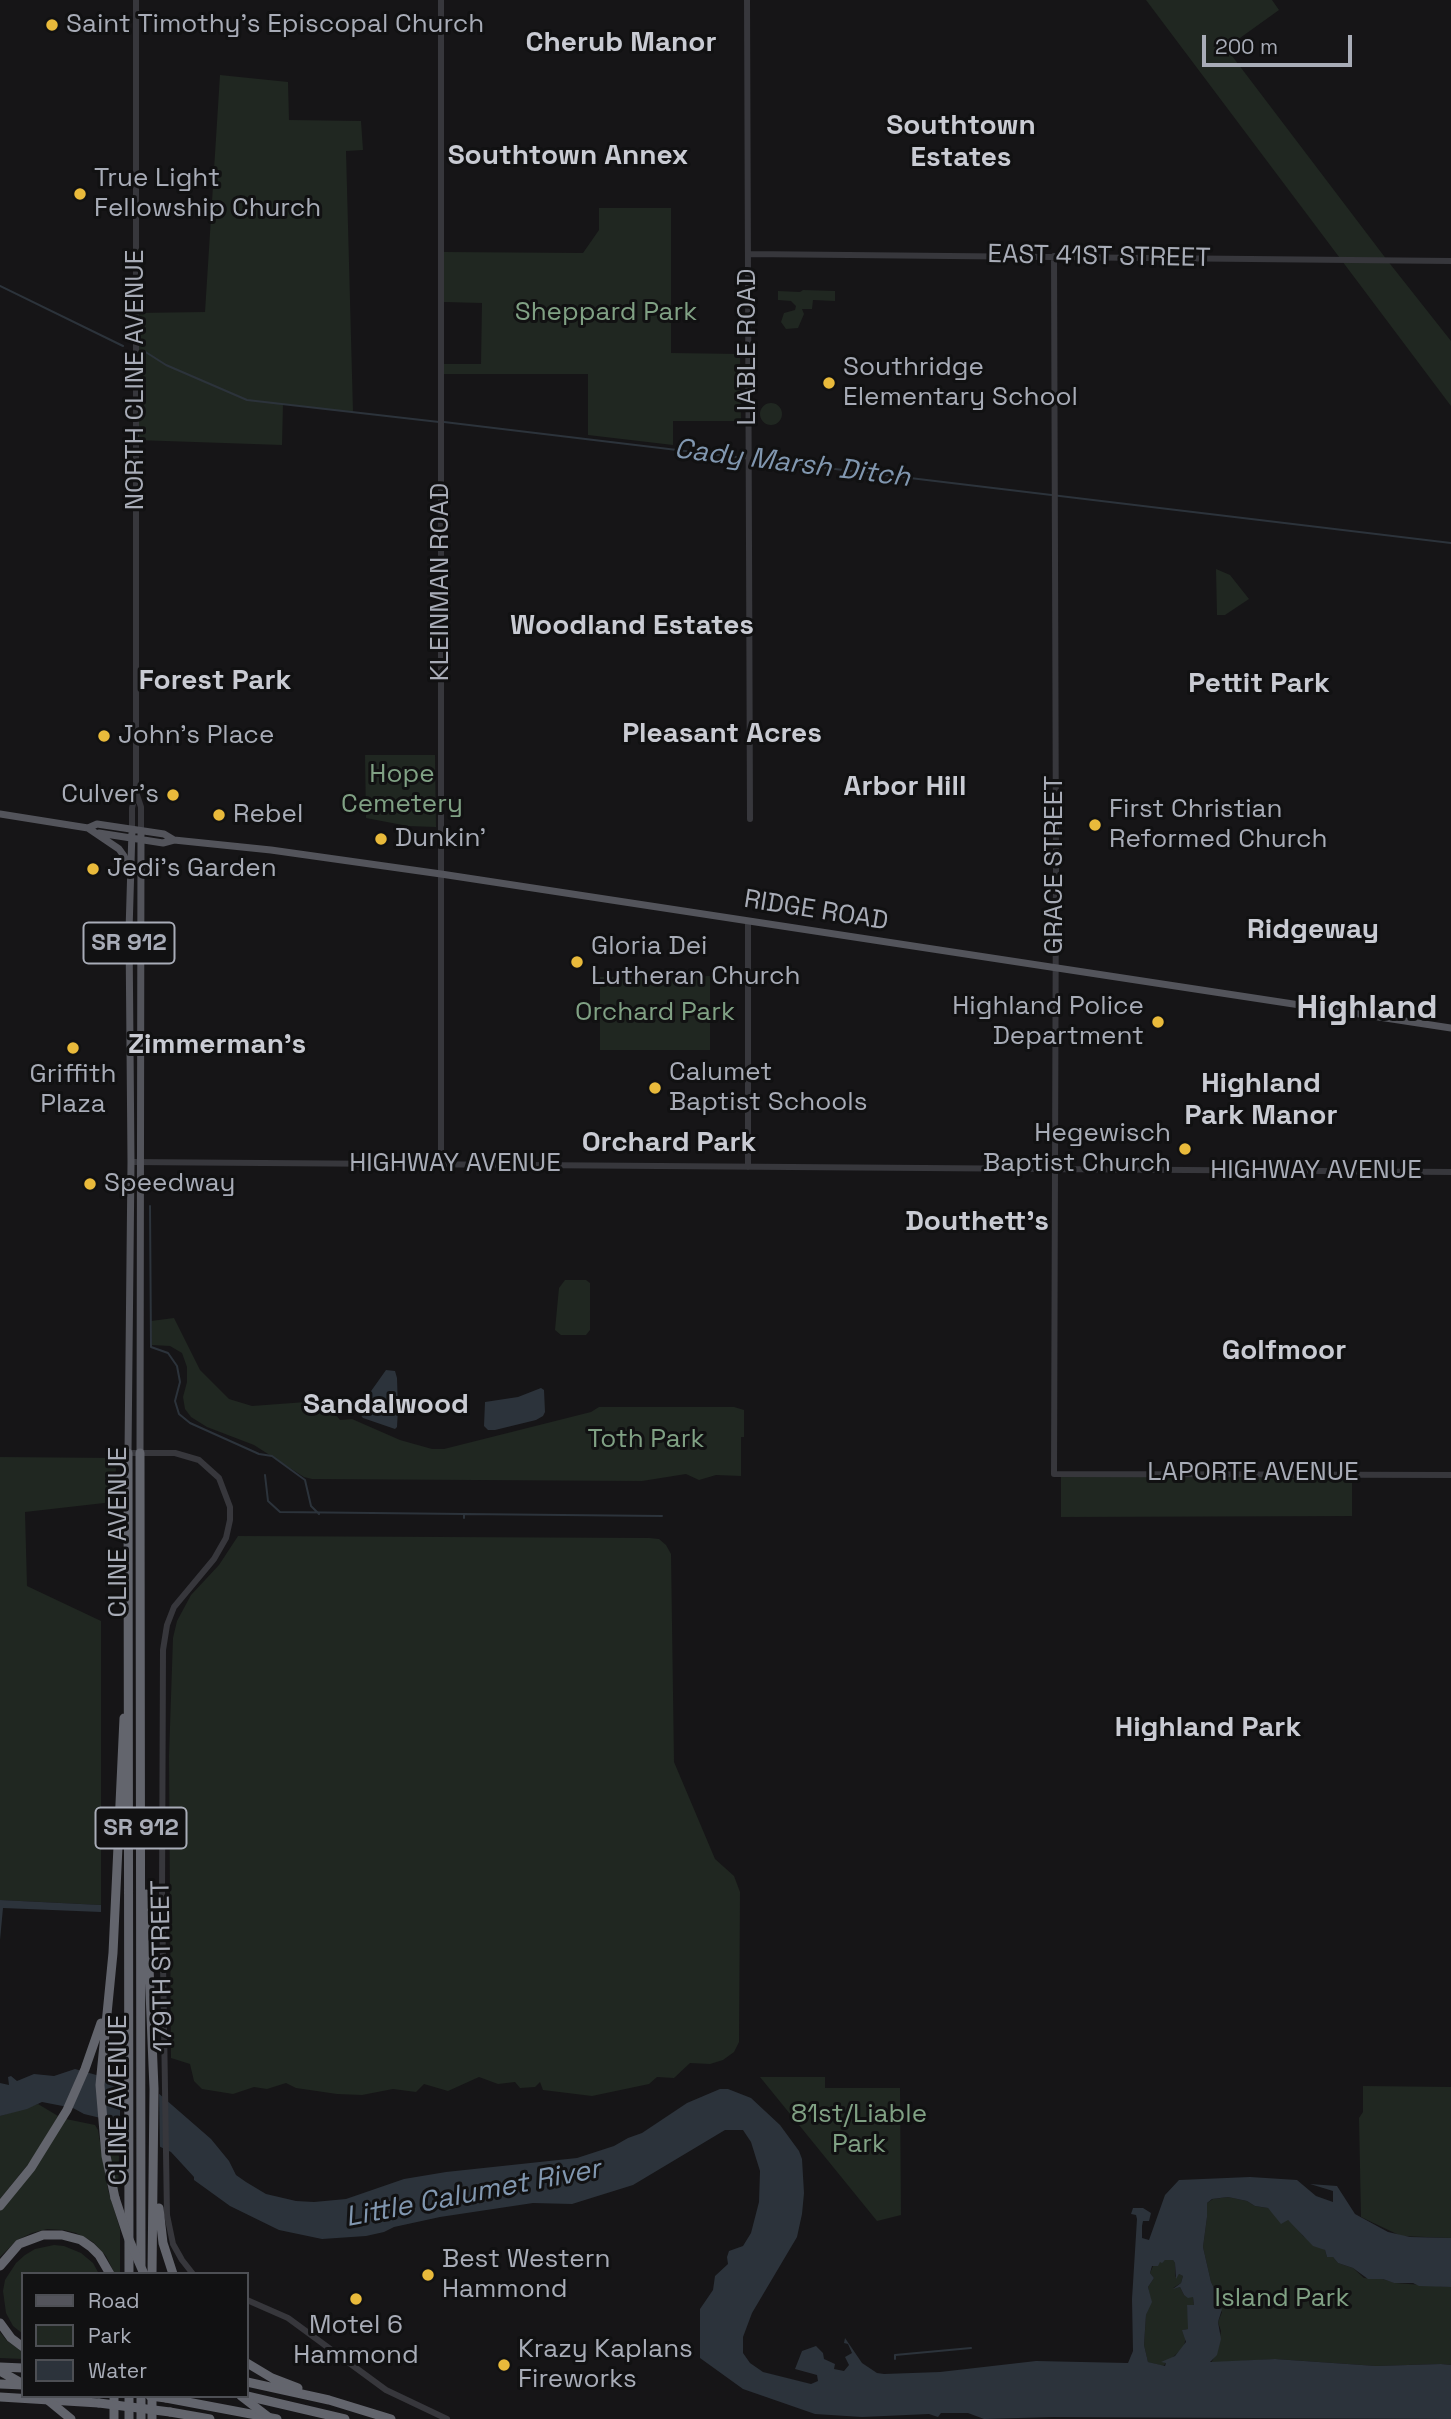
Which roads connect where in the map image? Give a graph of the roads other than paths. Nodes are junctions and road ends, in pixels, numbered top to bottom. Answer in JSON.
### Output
{"nodes":[{"id":1,"x":136,"y":0,"type":"edge"},
{"id":2,"x":441,"y":0,"type":"edge"},
{"id":3,"x":747,"y":0,"type":"edge"},
{"id":4,"x":748,"y":254,"type":"junction"},
{"id":5,"x":1055,"y":256,"type":"junction"},
{"id":6,"x":1451,"y":261,"type":"edge"},
{"id":7,"x":135,"y":634,"type":"joint"},
{"id":8,"x":136,"y":792,"type":"junction"},
{"id":9,"x":0,"y":814,"type":"edge"},
{"id":10,"x":750,"y":819,"type":"dead end"},
{"id":11,"x":92,"y":830,"type":"junction"},
{"id":12,"x":132,"y":830,"type":"junction"},
{"id":13,"x":141,"y":831,"type":"junction"},
{"id":14,"x":174,"y":839,"type":"junction"},
{"id":15,"x":136,"y":840,"type":"junction"},
{"id":16,"x":440,"y":874,"type":"junction"},
{"id":17,"x":130,"y":879,"type":"junction"},
{"id":18,"x":748,"y":922,"type":"junction"},
{"id":19,"x":1055,"y":968,"type":"junction"},
{"id":20,"x":1451,"y":1028,"type":"edge"},
{"id":21,"x":136,"y":1162,"type":"junction"},
{"id":22,"x":441,"y":1164,"type":"junction"},
{"id":23,"x":748,"y":1167,"type":"junction"},
{"id":24,"x":1055,"y":1169,"type":"junction"},
{"id":25,"x":1451,"y":1172,"type":"edge"},
{"id":26,"x":128,"y":1453,"type":"junction"},
{"id":27,"x":140,"y":1453,"type":"junction"},
{"id":28,"x":1054,"y":1474,"type":"joint"},
{"id":29,"x":1451,"y":1475,"type":"edge"},
{"id":30,"x":128,"y":1699,"type":"junction"},
{"id":31,"x":141,"y":1842,"type":"junction"},
{"id":32,"x":109,"y":1994,"type":"junction"},
{"id":33,"x":155,"y":2169,"type":"junction"},
{"id":34,"x":0,"y":2206,"type":"edge"},
{"id":35,"x":0,"y":2266,"type":"edge"},
{"id":36,"x":109,"y":2272,"type":"edge"},
{"id":37,"x":129,"y":2272,"type":"edge"},
{"id":38,"x":141,"y":2272,"type":"edge"},
{"id":39,"x":142,"y":2272,"type":"edge"},
{"id":40,"x":152,"y":2272,"type":"edge"},
{"id":41,"x":172,"y":2272,"type":"edge"},
{"id":42,"x":192,"y":2272,"type":"edge"},
{"id":43,"x":248,"y":2301,"type":"edge"},
{"id":44,"x":0,"y":2323,"type":"edge"},
{"id":45,"x":21,"y":2346,"type":"edge"},
{"id":46,"x":248,"y":2364,"type":"edge"},
{"id":47,"x":21,"y":2368,"type":"edge"},
{"id":48,"x":0,"y":2369,"type":"edge"},
{"id":49,"x":248,"y":2382,"type":"edge"},
{"id":50,"x":21,"y":2383,"type":"edge"},
{"id":51,"x":0,"y":2384,"type":"edge"},
{"id":52,"x":21,"y":2384,"type":"edge"},
{"id":53,"x":248,"y":2396,"type":"edge"},
{"id":54,"x":0,"y":2397,"type":"edge"},
{"id":55,"x":45,"y":2398,"type":"edge"},
{"id":56,"x":114,"y":2398,"type":"edge"},
{"id":57,"x":129,"y":2398,"type":"edge"},
{"id":58,"x":141,"y":2398,"type":"edge"},
{"id":59,"x":151,"y":2398,"type":"edge"},
{"id":60,"x":166,"y":2398,"type":"edge"},
{"id":61,"x":244,"y":2398,"type":"edge"},
{"id":62,"x":329,"y":2400,"type":"junction"},
{"id":63,"x":71,"y":2419,"type":"edge"},
{"id":64,"x":114,"y":2419,"type":"edge"},
{"id":65,"x":130,"y":2419,"type":"edge"},
{"id":66,"x":141,"y":2419,"type":"edge"},
{"id":67,"x":152,"y":2419,"type":"edge"},
{"id":68,"x":210,"y":2419,"type":"edge"},
{"id":69,"x":271,"y":2419,"type":"edge"},
{"id":70,"x":277,"y":2419,"type":"edge"},
{"id":71,"x":345,"y":2419,"type":"edge"},
{"id":72,"x":391,"y":2419,"type":"edge"},
{"id":73,"x":447,"y":2419,"type":"edge"}],
"edges":[{"from":1,"to":7,"type":"street","name":"NORTH CLINE AVENUE"},
{"from":2,"to":16,"type":"street","name":"KLEINMAN ROAD"},
{"from":3,"to":4,"type":"street","name":"LIABLE ROAD"},
{"from":4,"to":5,"type":"street","name":"EAST 41ST STREET"},
{"from":4,"to":10,"type":"street","name":"LIABLE ROAD"},
{"from":5,"to":6,"type":"street","name":"EAST 41ST STREET"},
{"from":5,"to":19,"type":"street","name":"GRACE STREET"},
{"from":7,"to":8,"type":"street","name":"CLINE AVENUE"},
{"from":8,"to":12,"type":"street","name":"CLINE AVENUE"},
{"from":8,"to":13,"type":"street","name":"CLINE AVENUE"},
{"from":9,"to":11,"type":"main road"},
{"from":11,"to":12,"type":"main road","name":"RIDGE ROAD"},
{"from":11,"to":15,"type":"main road","name":"RIDGE ROAD"},
{"from":11,"to":17,"type":"main road"},
{"from":12,"to":13,"type":"main road","name":"RIDGE ROAD"},
{"from":12,"to":15,"type":"main road","name":"CLINE AVENUE","number":"SR 912"},
{"from":13,"to":14,"type":"main road","name":"RIDGE ROAD"},
{"from":13,"to":15,"type":"main road","name":"CLINE AVENUE","number":"SR 912"},
{"from":14,"to":15,"type":"main road","name":"RIDGE ROAD"},
{"from":14,"to":16,"type":"main road","name":"RIDGE ROAD"},
{"from":15,"to":17,"type":"main road","name":"CLINE AVENUE","number":"SR 912"},
{"from":15,"to":21,"type":"main road","name":"CLINE AVENUE","number":"SR 912"},
{"from":16,"to":18,"type":"main road","name":"RIDGE ROAD"},
{"from":16,"to":22,"type":"street","name":"KLEINMAN ROAD"},
{"from":17,"to":21,"type":"main road","name":"CLINE AVENUE","number":"SR 912"},
{"from":18,"to":19,"type":"main road","name":"RIDGE ROAD"},
{"from":18,"to":23,"type":"street"},
{"from":19,"to":20,"type":"main road","name":"RIDGE ROAD"},
{"from":19,"to":24,"type":"street","name":"GRACE STREET"},
{"from":21,"to":22,"type":"street","name":"HIGHWAY AVENUE"},
{"from":21,"to":26,"type":"main road","name":"CLINE AVENUE","number":"SR 912"},
{"from":21,"to":27,"type":"main road","name":"CLINE AVENUE","number":"SR 912"},
{"from":22,"to":23,"type":"street","name":"HIGHWAY AVENUE"},
{"from":23,"to":24,"type":"street","name":"HIGHWAY AVENUE"},
{"from":24,"to":25,"type":"street","name":"HIGHWAY AVENUE"},
{"from":24,"to":28,"type":"street","name":"GRACE STREET"},
{"from":26,"to":27,"type":"street","name":"179TH STREET"},
{"from":26,"to":30,"type":"highway","name":"CLINE AVENUE","number":"SR 912"},
{"from":27,"to":31,"type":"highway","name":"CLINE AVENUE","number":"SR 912"},
{"from":27,"to":42,"type":"street","name":"179TH STREET"},
{"from":28,"to":29,"type":"street","name":"LAPORTE AVENUE"},
{"from":30,"to":32,"type":"highway"},
{"from":30,"to":37,"type":"highway","name":"CLINE AVENUE","number":"SR 912"},
{"from":31,"to":33,"type":"highway"},
{"from":31,"to":39,"type":"highway","name":"CLINE AVENUE","number":"SR 912"},
{"from":32,"to":34,"type":"highway"},
{"from":32,"to":38,"type":"highway","bridge":true},
{"from":33,"to":40,"type":"highway"},
{"from":33,"to":41,"type":"highway"},
{"from":35,"to":36,"type":"highway"},
{"from":43,"to":73,"type":"street"},
{"from":44,"to":45,"type":"highway"},
{"from":46,"to":62,"type":"highway"},
{"from":47,"to":48,"type":"highway"},
{"from":48,"to":50,"type":"highway"},
{"from":49,"to":62,"type":"highway"},
{"from":51,"to":52,"type":"highway"},
{"from":53,"to":71,"type":"highway"},
{"from":54,"to":68,"type":"highway","bridge":true},
{"from":55,"to":63,"type":"highway","bridge":true},
{"from":56,"to":64,"type":"highway"},
{"from":57,"to":65,"type":"highway"},
{"from":58,"to":66,"type":"highway"},
{"from":59,"to":67,"type":"highway"},
{"from":60,"to":70,"type":"highway","bridge":true},
{"from":61,"to":69,"type":"highway","bridge":true},
{"from":62,"to":72,"type":"highway"}]}
